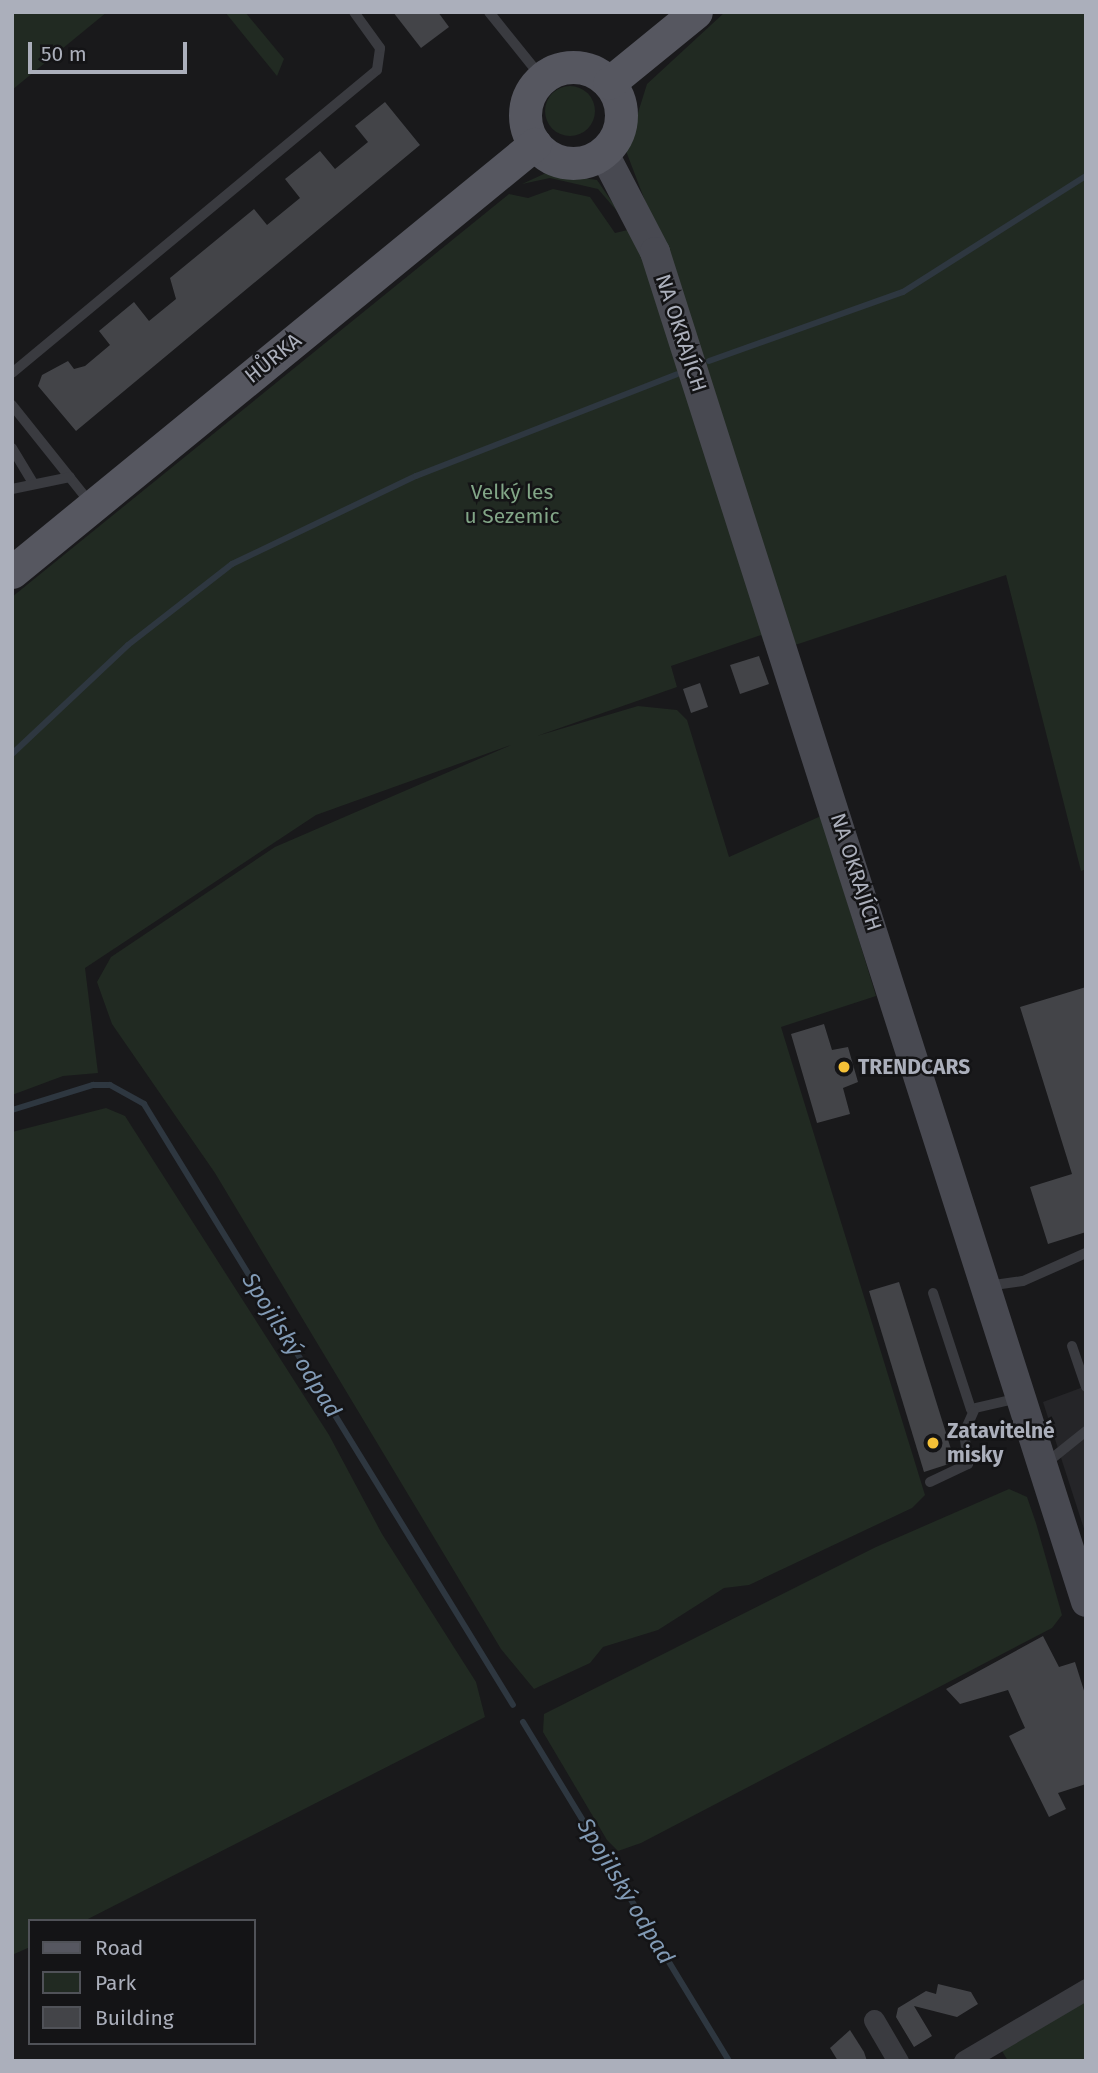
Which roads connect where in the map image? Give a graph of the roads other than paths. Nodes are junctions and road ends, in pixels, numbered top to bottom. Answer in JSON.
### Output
{"nodes":[{"id":1,"x":354,"y":12,"type":"edge"},
{"id":2,"x":489,"y":12,"type":"edge"},
{"id":3,"x":696,"y":12,"type":"edge"},
{"id":4,"x":542,"y":78,"type":"junction"},
{"id":5,"x":609,"y":83,"type":"junction"},
{"id":6,"x":535,"y":144,"type":"junction"},
{"id":7,"x":603,"y":152,"type":"junction"},
{"id":8,"x":12,"y":373,"type":"edge"},
{"id":9,"x":12,"y":405,"type":"edge"},
{"id":10,"x":12,"y":448,"type":"edge"},
{"id":11,"x":70,"y":477,"type":"junction"},
{"id":12,"x":33,"y":483,"type":"junction"},
{"id":13,"x":12,"y":489,"type":"edge"},
{"id":14,"x":92,"y":506,"type":"junction"},
{"id":15,"x":12,"y":572,"type":"edge"},
{"id":16,"x":1086,"y":1253,"type":"edge"},
{"id":17,"x":986,"y":1286,"type":"junction"},
{"id":18,"x":933,"y":1293,"type":"dead end"},
{"id":19,"x":1072,"y":1346,"type":"dead end"},
{"id":20,"x":1086,"y":1387,"type":"edge"},
{"id":21,"x":1021,"y":1397,"type":"junction"},
{"id":22,"x":974,"y":1411,"type":"junction"},
{"id":23,"x":1086,"y":1432,"type":"edge"},
{"id":24,"x":1043,"y":1465,"type":"junction"},
{"id":25,"x":930,"y":1482,"type":"dead end"},
{"id":26,"x":1086,"y":1602,"type":"edge"},
{"id":27,"x":1086,"y":1989,"type":"edge"},
{"id":28,"x":874,"y":2020,"type":"dead end"},
{"id":29,"x":898,"y":2061,"type":"edge"},
{"id":30,"x":964,"y":2061,"type":"edge"}],
"edges":[{"from":1,"to":8,"type":"lane"},
{"from":2,"to":4,"type":"lane"},
{"from":3,"to":5,"type":"main road"},
{"from":4,"to":5,"type":"main road"},
{"from":4,"to":6,"type":"main road"},
{"from":5,"to":7,"type":"main road"},
{"from":6,"to":7,"type":"main road"},
{"from":6,"to":14,"type":"main road","name":"HŮRKA"},
{"from":7,"to":17,"type":"street","name":"NA OKRAJÍCH"},
{"from":9,"to":11,"type":"lane"},
{"from":10,"to":12,"type":"lane"},
{"from":11,"to":12,"type":"lane"},
{"from":11,"to":14,"type":"lane"},
{"from":12,"to":13,"type":"lane"},
{"from":14,"to":15,"type":"main road","name":"HŮRKA"},
{"from":16,"to":17,"type":"lane"},
{"from":17,"to":21,"type":"street","name":"NA OKRAJÍCH"},
{"from":18,"to":22,"type":"lane"},
{"from":19,"to":20,"type":"lane"},
{"from":21,"to":22,"type":"lane"},
{"from":21,"to":24,"type":"street","name":"NA OKRAJÍCH"},
{"from":22,"to":25,"type":"lane"},
{"from":23,"to":24,"type":"lane"},
{"from":24,"to":26,"type":"street","name":"NA OKRAJÍCH"},
{"from":27,"to":30,"type":"street"},
{"from":28,"to":29,"type":"street"}]}
